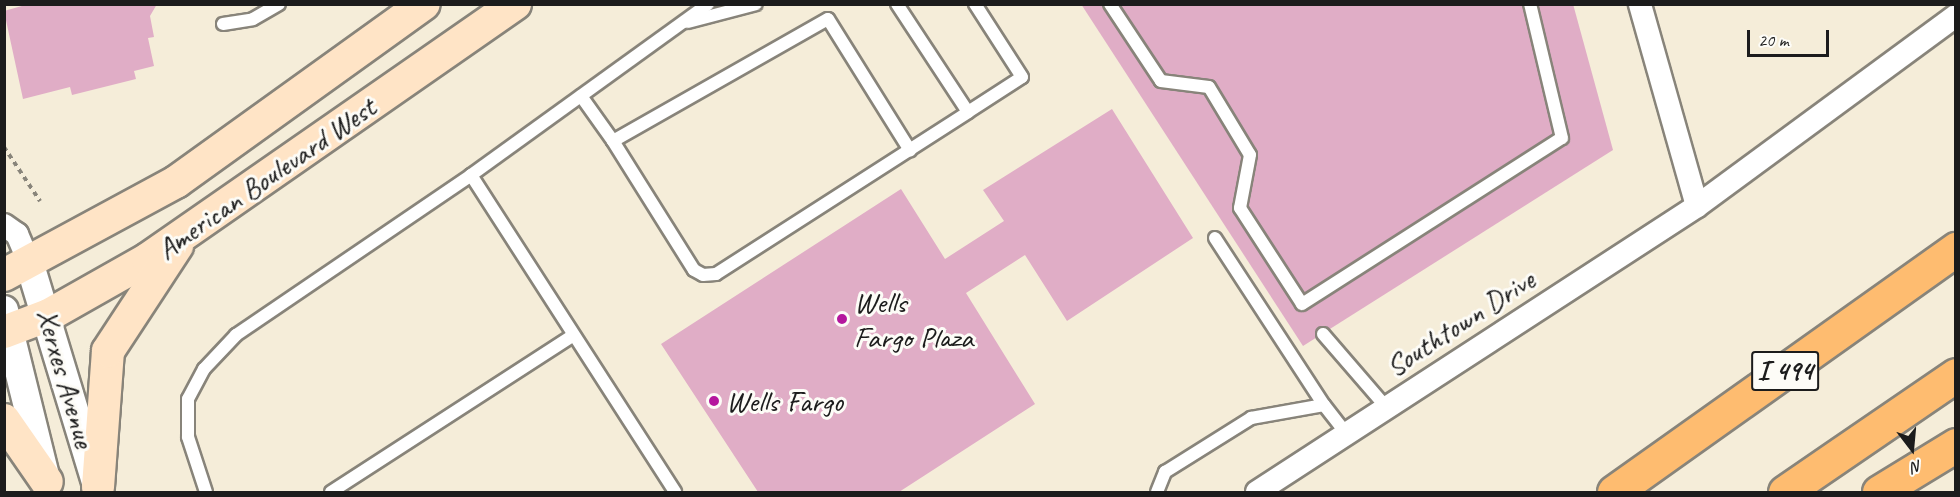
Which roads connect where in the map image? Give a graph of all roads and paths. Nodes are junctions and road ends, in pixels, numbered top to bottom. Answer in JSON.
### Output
{"nodes":[{"id":1,"x":279,"y":4,"type":"edge"},
{"id":2,"x":424,"y":4,"type":"edge"},
{"id":3,"x":515,"y":4,"type":"edge"},
{"id":4,"x":708,"y":4,"type":"edge"},
{"id":5,"x":756,"y":4,"type":"edge"},
{"id":6,"x":897,"y":4,"type":"edge"},
{"id":7,"x":975,"y":4,"type":"edge"},
{"id":8,"x":1110,"y":4,"type":"edge"},
{"id":9,"x":1530,"y":4,"type":"edge"},
{"id":10,"x":1640,"y":4,"type":"edge"},
{"id":11,"x":1956,"y":16,"type":"edge"},
{"id":12,"x":681,"y":23,"type":"junction"},
{"id":13,"x":223,"y":24,"type":"dead end"},
{"id":14,"x":581,"y":96,"type":"junction"},
{"id":15,"x":968,"y":112,"type":"junction"},
{"id":16,"x":613,"y":141,"type":"junction"},
{"id":17,"x":4,"y":147,"type":"edge"},
{"id":18,"x":910,"y":150,"type":"junction"},
{"id":19,"x":471,"y":175,"type":"junction"},
{"id":20,"x":40,"y":201,"type":"dead end"},
{"id":21,"x":1697,"y":206,"type":"junction"},
{"id":22,"x":4,"y":225,"type":"edge"},
{"id":23,"x":183,"y":236,"type":"junction"},
{"id":24,"x":1215,"y":238,"type":"dead end"},
{"id":25,"x":1956,"y":249,"type":"edge"},
{"id":26,"x":17,"y":270,"type":"edge"},
{"id":27,"x":49,"y":315,"type":"junction"},
{"id":28,"x":6,"y":324,"type":"edge"},
{"id":29,"x":1323,"y":334,"type":"dead end"},
{"id":30,"x":572,"y":336,"type":"junction"},
{"id":31,"x":1956,"y":375,"type":"edge"},
{"id":32,"x":1324,"y":405,"type":"junction"},
{"id":33,"x":1386,"y":407,"type":"junction"},
{"id":34,"x":4,"y":420,"type":"edge"},
{"id":35,"x":1346,"y":433,"type":"junction"},
{"id":36,"x":1956,"y":446,"type":"edge"},
{"id":37,"x":48,"y":487,"type":"edge"},
{"id":38,"x":98,"y":490,"type":"edge"},
{"id":39,"x":206,"y":492,"type":"edge"},
{"id":40,"x":331,"y":492,"type":"edge"},
{"id":41,"x":675,"y":492,"type":"edge"},
{"id":42,"x":1157,"y":492,"type":"edge"},
{"id":43,"x":1257,"y":492,"type":"edge"},
{"id":44,"x":1614,"y":492,"type":"edge"},
{"id":45,"x":1785,"y":492,"type":"edge"},
{"id":46,"x":1879,"y":492,"type":"edge"}],
"edges":[{"from":1,"to":13,"type":"lane"},
{"from":2,"to":26,"type":"main road","name":"American Boulevard West"},
{"from":3,"to":23,"type":"main road","name":"American Boulevard West"},
{"from":4,"to":12,"type":"lane"},
{"from":5,"to":12,"type":"lane"},
{"from":6,"to":15,"type":"lane"},
{"from":7,"to":15,"type":"lane"},
{"from":8,"to":9,"type":"lane"},
{"from":10,"to":21,"type":"street"},
{"from":11,"to":21,"type":"street","name":"Southtown Drive"},
{"from":12,"to":14,"type":"lane"},
{"from":14,"to":16,"type":"lane"},
{"from":14,"to":19,"type":"lane"},
{"from":15,"to":18,"type":"lane"},
{"from":16,"to":18,"type":"lane"},
{"from":16,"to":18,"type":"lane"},
{"from":17,"to":20,"type":"path"},
{"from":19,"to":30,"type":"lane"},
{"from":19,"to":39,"type":"lane"},
{"from":21,"to":33,"type":"street","name":"Southtown Drive"},
{"from":22,"to":26,"type":"street"},
{"from":23,"to":27,"type":"main road","name":"American Boulevard West"},
{"from":23,"to":38,"type":"main road"},
{"from":24,"to":32,"type":"lane"},
{"from":25,"to":44,"type":"highway","number":"I 494"},
{"from":26,"to":27,"type":"street","name":"Xerxes Avenue"},
{"from":27,"to":28,"type":"main road","name":"American Boulevard West"},
{"from":27,"to":38,"type":"street","name":"Xerxes Avenue"},
{"from":28,"to":37,"type":"street"},
{"from":29,"to":33,"type":"lane"},
{"from":30,"to":40,"type":"lane"},
{"from":30,"to":41,"type":"lane"},
{"from":31,"to":45,"type":"highway"},
{"from":32,"to":35,"type":"lane"},
{"from":32,"to":42,"type":"lane"},
{"from":33,"to":35,"type":"street","name":"Southtown Drive"},
{"from":34,"to":37,"type":"main road"},
{"from":35,"to":43,"type":"street","name":"Southtown Drive"},
{"from":36,"to":46,"type":"highway"}]}
